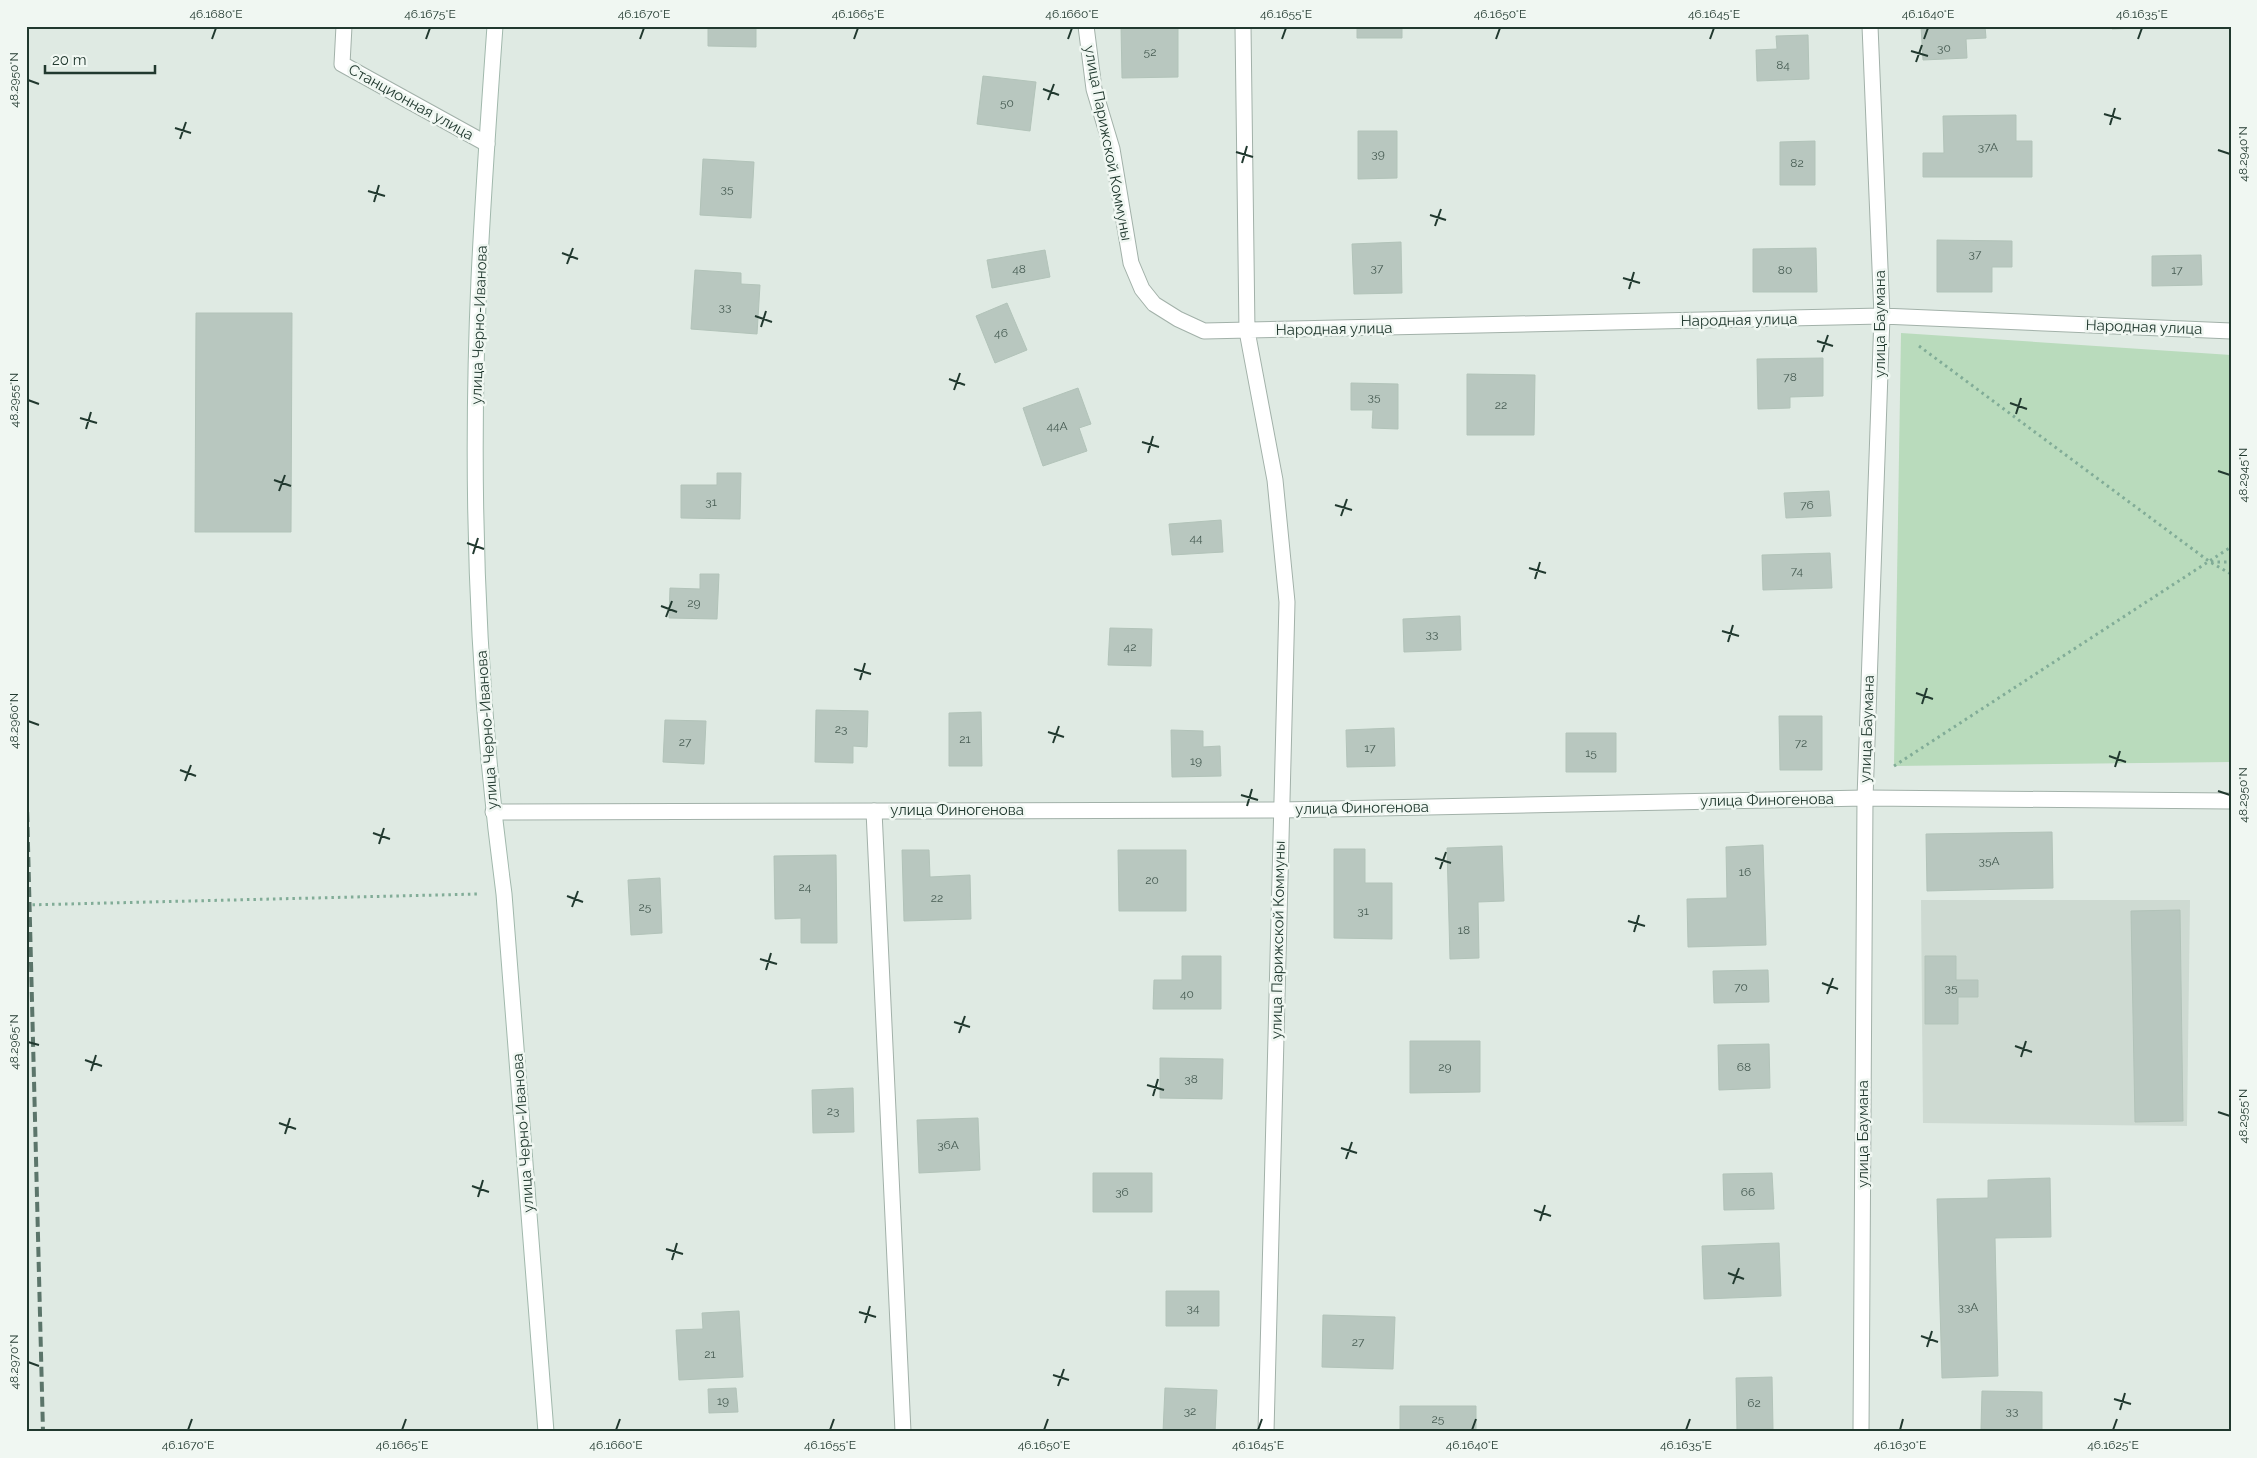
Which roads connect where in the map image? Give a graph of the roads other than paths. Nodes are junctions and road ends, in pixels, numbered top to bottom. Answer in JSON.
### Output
{"nodes":[{"id":1,"x":344,"y":26,"type":"edge"},
{"id":2,"x":495,"y":26,"type":"edge"},
{"id":3,"x":1086,"y":26,"type":"edge"},
{"id":4,"x":1243,"y":26,"type":"edge"},
{"id":5,"x":1870,"y":26,"type":"edge"},
{"id":6,"x":487,"y":144,"type":"junction"},
{"id":7,"x":1882,"y":316,"type":"junction"},
{"id":8,"x":1247,"y":331,"type":"junction"},
{"id":9,"x":2231,"y":331,"type":"edge"},
{"id":10,"x":1865,"y":798,"type":"junction"},
{"id":11,"x":2231,"y":801,"type":"edge"},
{"id":12,"x":1281,"y":810,"type":"junction"},
{"id":13,"x":874,"y":811,"type":"junction"},
{"id":14,"x":493,"y":812,"type":"junction"},
{"id":15,"x":546,"y":1432,"type":"edge"},
{"id":16,"x":902,"y":1432,"type":"edge"},
{"id":17,"x":1266,"y":1432,"type":"edge"},
{"id":18,"x":1861,"y":1432,"type":"edge"}],
"edges":[{"from":1,"to":6,"type":"street","name":"Станционная улица"},
{"from":2,"to":6,"type":"street","name":"улица Черно-Иванова"},
{"from":3,"to":8,"type":"street","name":"улица Парижской Коммуны"},
{"from":4,"to":8,"type":"street","name":"улица Парижской Коммуны"},
{"from":5,"to":7,"type":"street","name":"улица Баумана"},
{"from":6,"to":14,"type":"street","name":"улица Черно-Иванова"},
{"from":7,"to":8,"type":"street","name":"Народная улица"},
{"from":7,"to":9,"type":"street","name":"Народная улица"},
{"from":7,"to":10,"type":"street","name":"улица Баумана"},
{"from":8,"to":12,"type":"street","name":"улица Парижской Коммуны"},
{"from":10,"to":11,"type":"street","name":"улица Финогенова"},
{"from":10,"to":12,"type":"street","name":"улица Финогенова"},
{"from":10,"to":18,"type":"street","name":"улица Баумана"},
{"from":12,"to":13,"type":"street","name":"улица Финогенова"},
{"from":12,"to":17,"type":"street","name":"улица Парижской Коммуны"},
{"from":13,"to":14,"type":"street","name":"улица Финогенова"},
{"from":13,"to":16,"type":"street"},
{"from":14,"to":15,"type":"street","name":"улица Черно-Иванова"}]}
